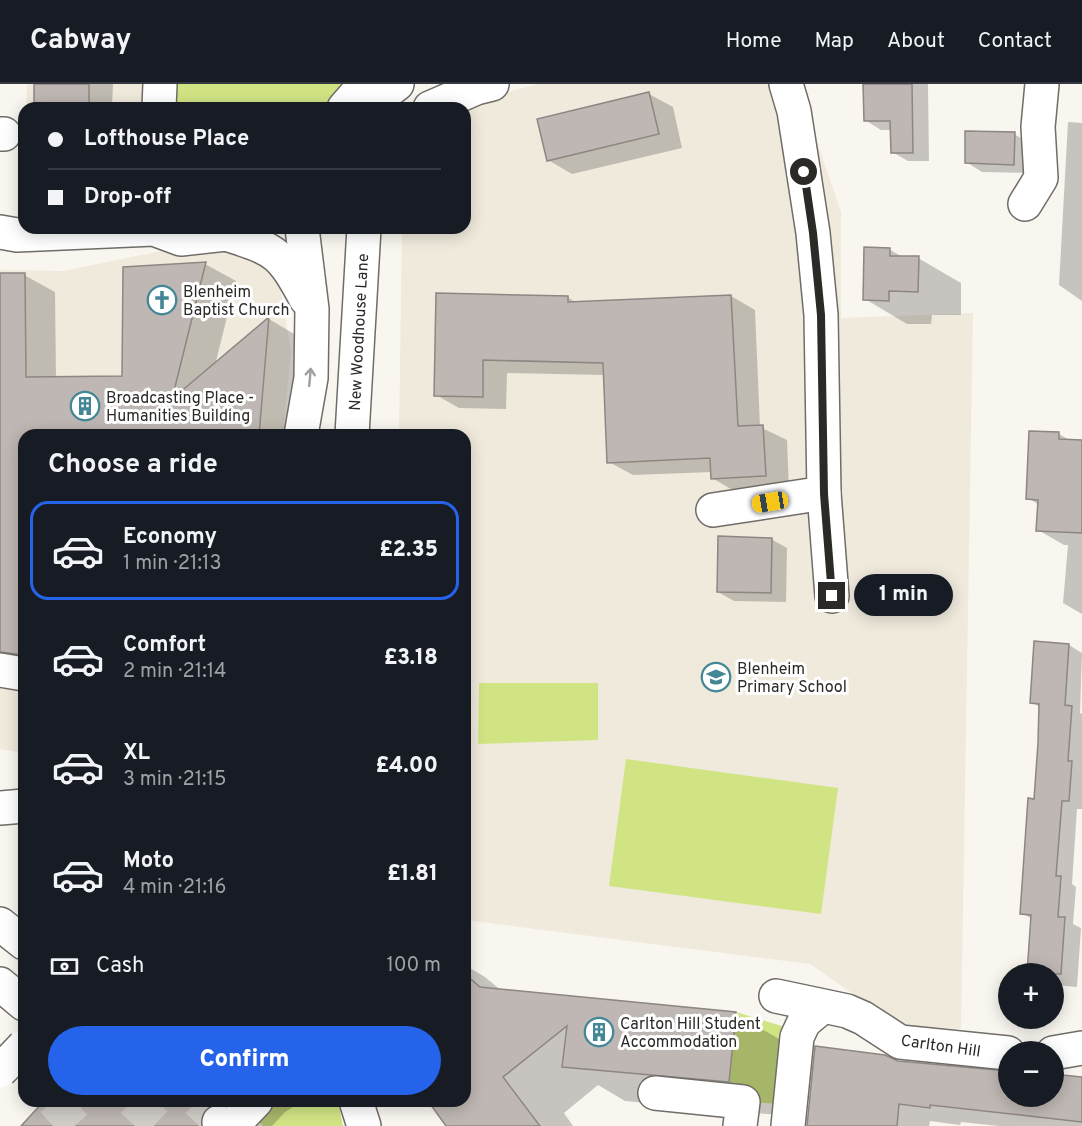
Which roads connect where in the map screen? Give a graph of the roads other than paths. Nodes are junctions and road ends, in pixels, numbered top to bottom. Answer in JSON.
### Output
{"nodes":[{"id":1,"x":160,"y":84,"type":"edge"},
{"id":2,"x":397,"y":84,"type":"edge"},
{"id":3,"x":492,"y":84,"type":"edge"},
{"id":4,"x":786,"y":84,"type":"edge"},
{"id":5,"x":1042,"y":84,"type":"edge"},
{"id":6,"x":365,"y":99,"type":"edge"},
{"id":7,"x":159,"y":102,"type":"edge"},
{"id":8,"x":444,"y":102,"type":"edge"},
{"id":9,"x":1025,"y":204,"type":"dead end"},
{"id":10,"x":43,"y":234,"type":"edge"},
{"id":11,"x":167,"y":234,"type":"edge"},
{"id":12,"x":219,"y":234,"type":"edge"},
{"id":13,"x":244,"y":234,"type":"edge"},
{"id":14,"x":303,"y":234,"type":"edge"},
{"id":15,"x":364,"y":234,"type":"edge"},
{"id":16,"x":6,"y":236,"type":"edge"},
{"id":17,"x":312,"y":309,"type":"junction"},
{"id":18,"x":302,"y":429,"type":"edge"},
{"id":19,"x":352,"y":429,"type":"edge"},
{"id":20,"x":824,"y":494,"type":"junction"},
{"id":21,"x":713,"y":510,"type":"dead end"},
{"id":22,"x":832,"y":596,"type":"dead end"},
{"id":23,"x":0,"y":670,"type":"edge"},
{"id":24,"x":18,"y":673,"type":"edge"},
{"id":25,"x":18,"y":806,"type":"edge"},
{"id":26,"x":0,"y":808,"type":"edge"},
{"id":27,"x":0,"y":924,"type":"edge"},
{"id":28,"x":18,"y":938,"type":"edge"},
{"id":29,"x":0,"y":984,"type":"edge"},
{"id":30,"x":776,"y":996,"type":"dead end"},
{"id":31,"x":18,"y":999,"type":"edge"},
{"id":32,"x":822,"y":1006,"type":"junction"},
{"id":33,"x":0,"y":1043,"type":"edge"},
{"id":34,"x":1082,"y":1048,"type":"edge"},
{"id":35,"x":1064,"y":1051,"type":"edge"},
{"id":36,"x":18,"y":1052,"type":"edge"},
{"id":37,"x":998,"y":1052,"type":"edge"},
{"id":38,"x":1064,"y":1060,"type":"edge"},
{"id":39,"x":18,"y":1062,"type":"edge"},
{"id":40,"x":1082,"y":1062,"type":"edge"},
{"id":41,"x":0,"y":1071,"type":"edge"},
{"id":42,"x":655,"y":1093,"type":"dead end"},
{"id":43,"x":248,"y":1107,"type":"edge"},
{"id":44,"x":358,"y":1107,"type":"edge"},
{"id":45,"x":225,"y":1125,"type":"edge"},
{"id":46,"x":364,"y":1126,"type":"edge"},
{"id":47,"x":740,"y":1126,"type":"edge"},
{"id":48,"x":788,"y":1126,"type":"edge"}],
"edges":[{"from":1,"to":7,"type":"main road"},
{"from":2,"to":6,"type":"main road"},
{"from":3,"to":8,"type":"main road"},
{"from":4,"to":20,"type":"main road"},
{"from":5,"to":9,"type":"main road"},
{"from":10,"to":16,"type":"main road"},
{"from":11,"to":12,"type":"main road"},
{"from":13,"to":17,"type":"main road"},
{"from":14,"to":17,"type":"main road"},
{"from":15,"to":19,"type":"main road","name":"New Woodhouse Lane"},
{"from":18,"to":17,"type":"main road","one_way":true},
{"from":20,"to":21,"type":"main road"},
{"from":20,"to":22,"type":"main road"},
{"from":23,"to":24,"type":"main road"},
{"from":25,"to":26,"type":"main road"},
{"from":27,"to":28,"type":"main road"},
{"from":29,"to":31,"type":"main road"},
{"from":30,"to":32,"type":"main road","name":"Carlton Hill"},
{"from":32,"to":37,"type":"main road","name":"Carlton Hill"},
{"from":32,"to":48,"type":"main road"},
{"from":33,"to":39,"type":"main road"},
{"from":34,"to":35,"type":"main road"},
{"from":36,"to":41,"type":"main road","bridge":true},
{"from":38,"to":40,"type":"main road"},
{"from":42,"to":47,"type":"main road"},
{"from":43,"to":45,"type":"main road"},
{"from":44,"to":46,"type":"main road"}]}
